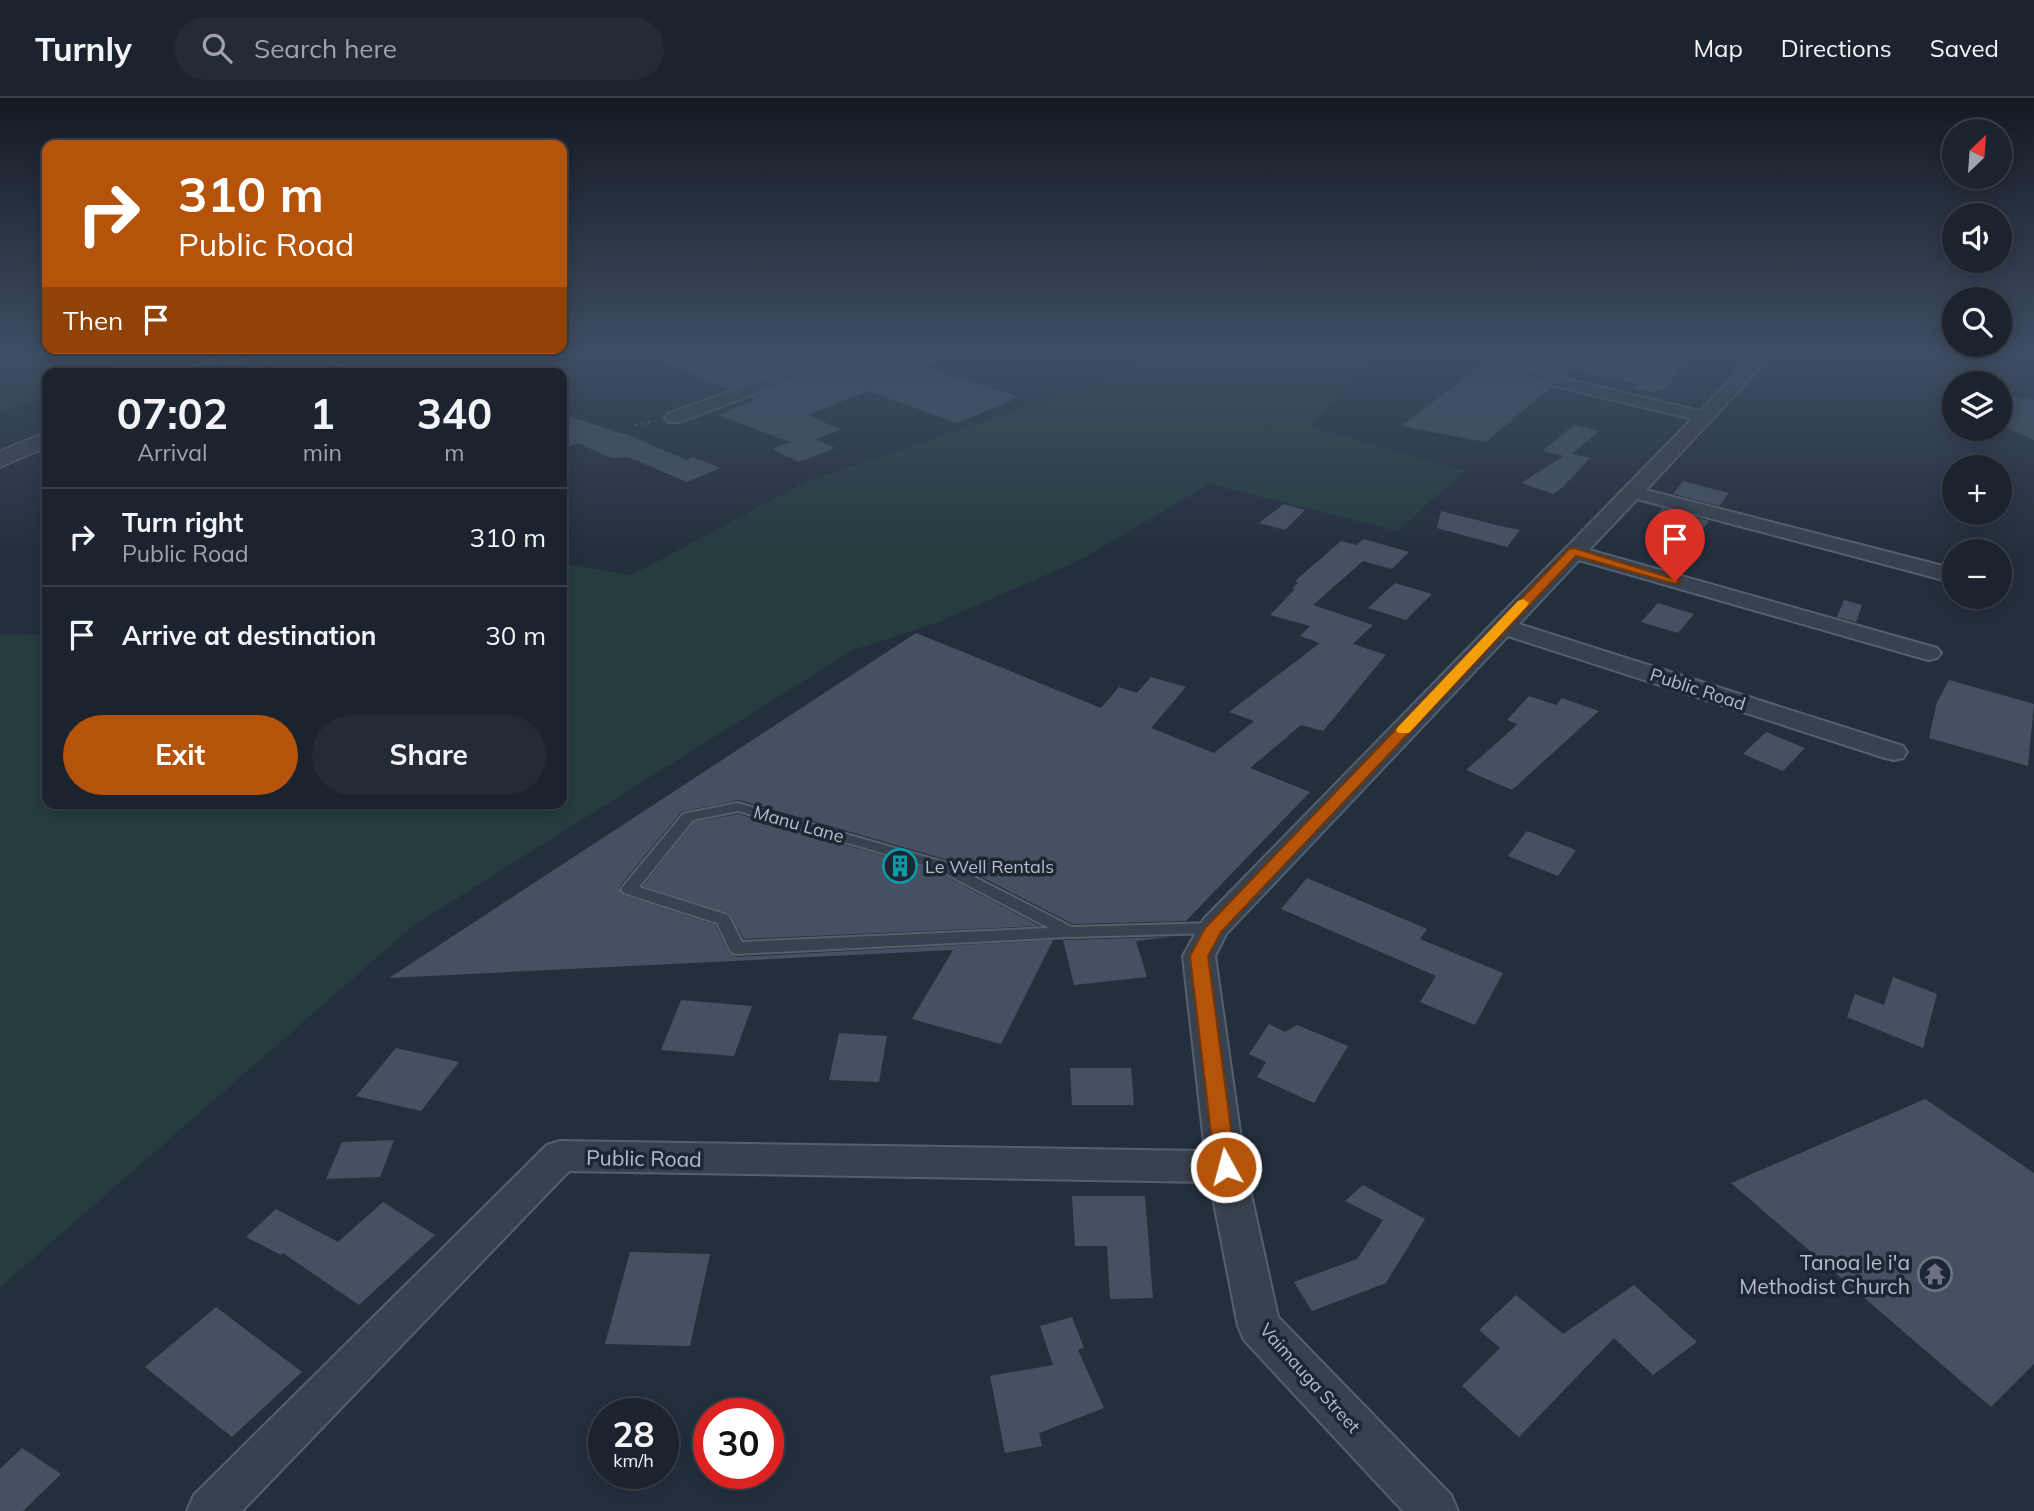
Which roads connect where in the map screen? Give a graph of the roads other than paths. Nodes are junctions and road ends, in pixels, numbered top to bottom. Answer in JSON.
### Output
{"nodes":[{"id":1,"x":1701,"y":420,"type":"edge"},
{"id":2,"x":42,"y":441,"type":"edge"},
{"id":3,"x":0,"y":460,"type":"edge"},
{"id":4,"x":1632,"y":492,"type":"junction"},
{"id":5,"x":1574,"y":552,"type":"junction"},
{"id":6,"x":1942,"y":573,"type":"edge"},
{"id":7,"x":1502,"y":626,"type":"junction"},
{"id":8,"x":1929,"y":653,"type":"dead end"},
{"id":9,"x":1894,"y":752,"type":"dead end"},
{"id":10,"x":1214,"y":928,"type":"junction"},
{"id":11,"x":1070,"y":932,"type":"junction"},
{"id":12,"x":1226,"y":1167,"type":"junction"},
{"id":13,"x":210,"y":1511,"type":"edge"},
{"id":14,"x":1435,"y":1511,"type":"edge"}],
"edges":[{"from":1,"to":4,"type":"street","name":"Vaimauga Street"},
{"from":2,"to":3,"type":"street"},
{"from":4,"to":5,"type":"street","name":"Vaimauga Street"},
{"from":4,"to":6,"type":"street"},
{"from":5,"to":7,"type":"street","name":"Vaimauga Street"},
{"from":5,"to":8,"type":"street"},
{"from":7,"to":9,"type":"street","name":"Public Road"},
{"from":7,"to":10,"type":"street","name":"Vaimauga Street"},
{"from":10,"to":11,"type":"lane","name":"Manu Lane"},
{"from":10,"to":12,"type":"street","name":"Vaimauga Street"},
{"from":11,"to":11,"type":"lane","name":"Manu Lane"},
{"from":12,"to":13,"type":"street","name":"Public Road"},
{"from":12,"to":14,"type":"street","name":"Vaimauga Street"}]}
